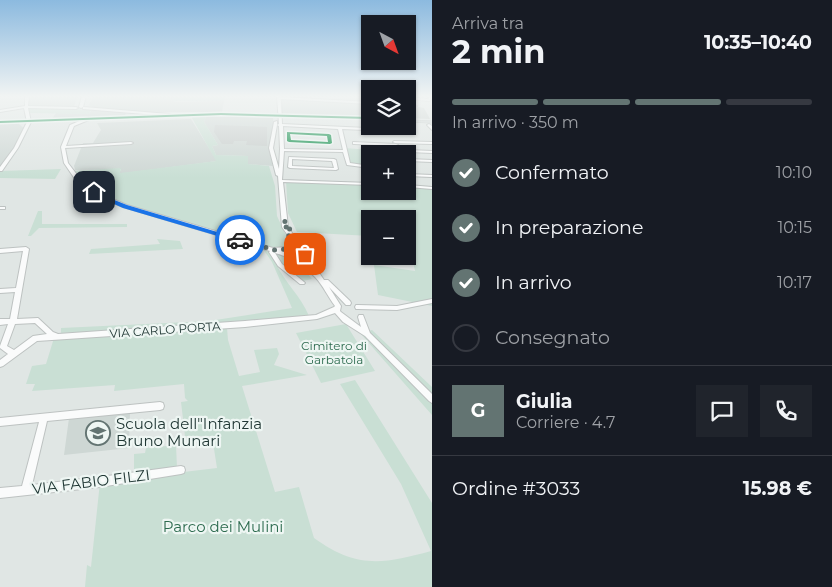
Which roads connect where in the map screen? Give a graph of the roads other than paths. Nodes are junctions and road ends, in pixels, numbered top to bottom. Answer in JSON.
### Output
{"nodes":[{"id":1,"x":27,"y":123,"type":"edge"},
{"id":2,"x":73,"y":123,"type":"edge"},
{"id":3,"x":278,"y":123,"type":"edge"},
{"id":4,"x":280,"y":123,"type":"edge"},
{"id":5,"x":290,"y":123,"type":"edge"},
{"id":6,"x":295,"y":126,"type":"junction"},
{"id":7,"x":320,"y":127,"type":"junction"},
{"id":8,"x":340,"y":128,"type":"junction"},
{"id":9,"x":361,"y":128,"type":"edge"},
{"id":10,"x":296,"y":134,"type":"junction"},
{"id":11,"x":321,"y":135,"type":"junction"},
{"id":12,"x":391,"y":135,"type":"edge"},
{"id":13,"x":297,"y":141,"type":"junction"},
{"id":14,"x":322,"y":142,"type":"junction"},
{"id":15,"x":131,"y":143,"type":"dead end"},
{"id":16,"x":354,"y":143,"type":"dead end"},
{"id":17,"x":395,"y":143,"type":"junction"},
{"id":18,"x":432,"y":143,"type":"edge"},
{"id":19,"x":62,"y":147,"type":"junction"},
{"id":20,"x":271,"y":148,"type":"junction"},
{"id":21,"x":282,"y":148,"type":"junction"},
{"id":22,"x":297,"y":149,"type":"junction"},
{"id":23,"x":324,"y":150,"type":"junction"},
{"id":24,"x":344,"y":151,"type":"junction"},
{"id":25,"x":416,"y":152,"type":"edge"},
{"id":26,"x":423,"y":152,"type":"junction"},
{"id":27,"x":432,"y":152,"type":"edge"},
{"id":28,"x":298,"y":158,"type":"junction"},
{"id":29,"x":326,"y":160,"type":"junction"},
{"id":30,"x":416,"y":161,"type":"edge"},
{"id":31,"x":430,"y":163,"type":"edge"},
{"id":32,"x":361,"y":166,"type":"edge"},
{"id":33,"x":299,"y":167,"type":"junction"},
{"id":34,"x":327,"y":169,"type":"junction"},
{"id":35,"x":0,"y":170,"type":"edge"},
{"id":36,"x":416,"y":176,"type":"edge"},
{"id":37,"x":432,"y":176,"type":"edge"},
{"id":38,"x":282,"y":180,"type":"junction"},
{"id":39,"x":300,"y":180,"type":"junction"},
{"id":40,"x":329,"y":182,"type":"junction"},
{"id":41,"x":361,"y":184,"type":"edge"},
{"id":42,"x":416,"y":187,"type":"edge"},
{"id":43,"x":432,"y":188,"type":"edge"},
{"id":44,"x":284,"y":220,"type":"junction"},
{"id":45,"x":289,"y":234,"type":"junction"},
{"id":46,"x":274,"y":250,"type":"junction"},
{"id":47,"x":0,"y":251,"type":"edge"},
{"id":48,"x":318,"y":276,"type":"junction"},
{"id":49,"x":302,"y":283,"type":"dead end"},
{"id":50,"x":19,"y":290,"type":"junction"},
{"id":51,"x":0,"y":291,"type":"edge"},
{"id":52,"x":432,"y":301,"type":"edge"},
{"id":53,"x":348,"y":303,"type":"junction"},
{"id":54,"x":337,"y":307,"type":"junction"},
{"id":55,"x":358,"y":307,"type":"junction"},
{"id":56,"x":379,"y":309,"type":"junction"},
{"id":57,"x":322,"y":316,"type":"junction"},
{"id":58,"x":361,"y":316,"type":"junction"},
{"id":59,"x":340,"y":317,"type":"junction"},
{"id":60,"x":13,"y":320,"type":"junction"},
{"id":61,"x":350,"y":321,"type":"junction"},
{"id":62,"x":0,"y":322,"type":"edge"},
{"id":63,"x":367,"y":334,"type":"junction"},
{"id":64,"x":58,"y":336,"type":"junction"},
{"id":65,"x":2,"y":347,"type":"edge"},
{"id":66,"x":13,"y":353,"type":"junction"},
{"id":67,"x":0,"y":364,"type":"edge"},
{"id":68,"x":432,"y":399,"type":"edge"},
{"id":69,"x":160,"y":406,"type":"dead end"},
{"id":70,"x":44,"y":417,"type":"junction"},
{"id":71,"x":0,"y":422,"type":"edge"},
{"id":72,"x":181,"y":470,"type":"dead end"},
{"id":73,"x":26,"y":489,"type":"junction"},
{"id":74,"x":0,"y":493,"type":"edge"}],
"edges":[{"from":1,"to":35,"type":"street"},
{"from":2,"to":19,"type":"street"},
{"from":3,"to":20,"type":"street"},
{"from":4,"to":21,"type":"street"},
{"from":5,"to":6,"type":"street"},
{"from":6,"to":7,"type":"street"},
{"from":6,"to":10,"type":"street"},
{"from":7,"to":8,"type":"street"},
{"from":7,"to":11,"type":"street"},
{"from":8,"to":9,"type":"street"},
{"from":8,"to":24,"type":"street"},
{"from":10,"to":11,"type":"street"},
{"from":10,"to":13,"type":"street"},
{"from":11,"to":14,"type":"street"},
{"from":12,"to":17,"type":"street"},
{"from":13,"to":14,"type":"street"},
{"from":13,"to":22,"type":"street"},
{"from":14,"to":23,"type":"street"},
{"from":15,"to":19,"type":"street"},
{"from":16,"to":17,"type":"street"},
{"from":17,"to":18,"type":"street"},
{"from":19,"to":46,"type":"street"},
{"from":20,"to":21,"type":"street"},
{"from":20,"to":38,"type":"street"},
{"from":21,"to":22,"type":"street"},
{"from":21,"to":38,"type":"street"},
{"from":22,"to":23,"type":"street"},
{"from":22,"to":28,"type":"street"},
{"from":23,"to":24,"type":"street"},
{"from":23,"to":29,"type":"street"},
{"from":24,"to":32,"type":"street"},
{"from":25,"to":26,"type":"street"},
{"from":26,"to":27,"type":"street"},
{"from":26,"to":31,"type":"street"},
{"from":28,"to":29,"type":"street"},
{"from":28,"to":33,"type":"street"},
{"from":29,"to":34,"type":"street"},
{"from":30,"to":31,"type":"street"},
{"from":33,"to":34,"type":"street"},
{"from":33,"to":39,"type":"street"},
{"from":34,"to":40,"type":"street"},
{"from":36,"to":37,"type":"street"},
{"from":38,"to":39,"type":"street"},
{"from":38,"to":44,"type":"street"},
{"from":39,"to":40,"type":"street"},
{"from":40,"to":41,"type":"street"},
{"from":42,"to":43,"type":"street"},
{"from":44,"to":45,"type":"street"},
{"from":44,"to":53,"type":"street"},
{"from":45,"to":46,"type":"street"},
{"from":45,"to":48,"type":"street"},
{"from":46,"to":48,"type":"street"},
{"from":46,"to":49,"type":"street"},
{"from":47,"to":50,"type":"street"},
{"from":48,"to":54,"type":"street"},
{"from":50,"to":51,"type":"street"},
{"from":50,"to":60,"type":"street"},
{"from":52,"to":56,"type":"street"},
{"from":53,"to":54,"type":"street"},
{"from":53,"to":55,"type":"street"},
{"from":54,"to":57,"type":"street"},
{"from":54,"to":59,"type":"street"},
{"from":55,"to":56,"type":"street"},
{"from":55,"to":58,"type":"street"},
{"from":56,"to":58,"type":"street"},
{"from":57,"to":59,"type":"street"},
{"from":57,"to":64,"type":"street","name":"VIA CARLO PORTA"},
{"from":58,"to":61,"type":"street"},
{"from":58,"to":63,"type":"street"},
{"from":59,"to":61,"type":"street"},
{"from":60,"to":62,"type":"street"},
{"from":60,"to":64,"type":"street"},
{"from":60,"to":65,"type":"street"},
{"from":61,"to":63,"type":"street"},
{"from":63,"to":68,"type":"street"},
{"from":64,"to":66,"type":"street","name":"VIA CARLO PORTA"},
{"from":65,"to":66,"type":"street"},
{"from":65,"to":67,"type":"street"},
{"from":66,"to":67,"type":"street","name":"VIA CARLO PORTA"},
{"from":69,"to":70,"type":"street"},
{"from":70,"to":71,"type":"street"},
{"from":70,"to":73,"type":"street"},
{"from":72,"to":73,"type":"street","name":"VIA FABIO FILZI"},
{"from":73,"to":74,"type":"street","name":"VIA FABIO FILZI"}]}
